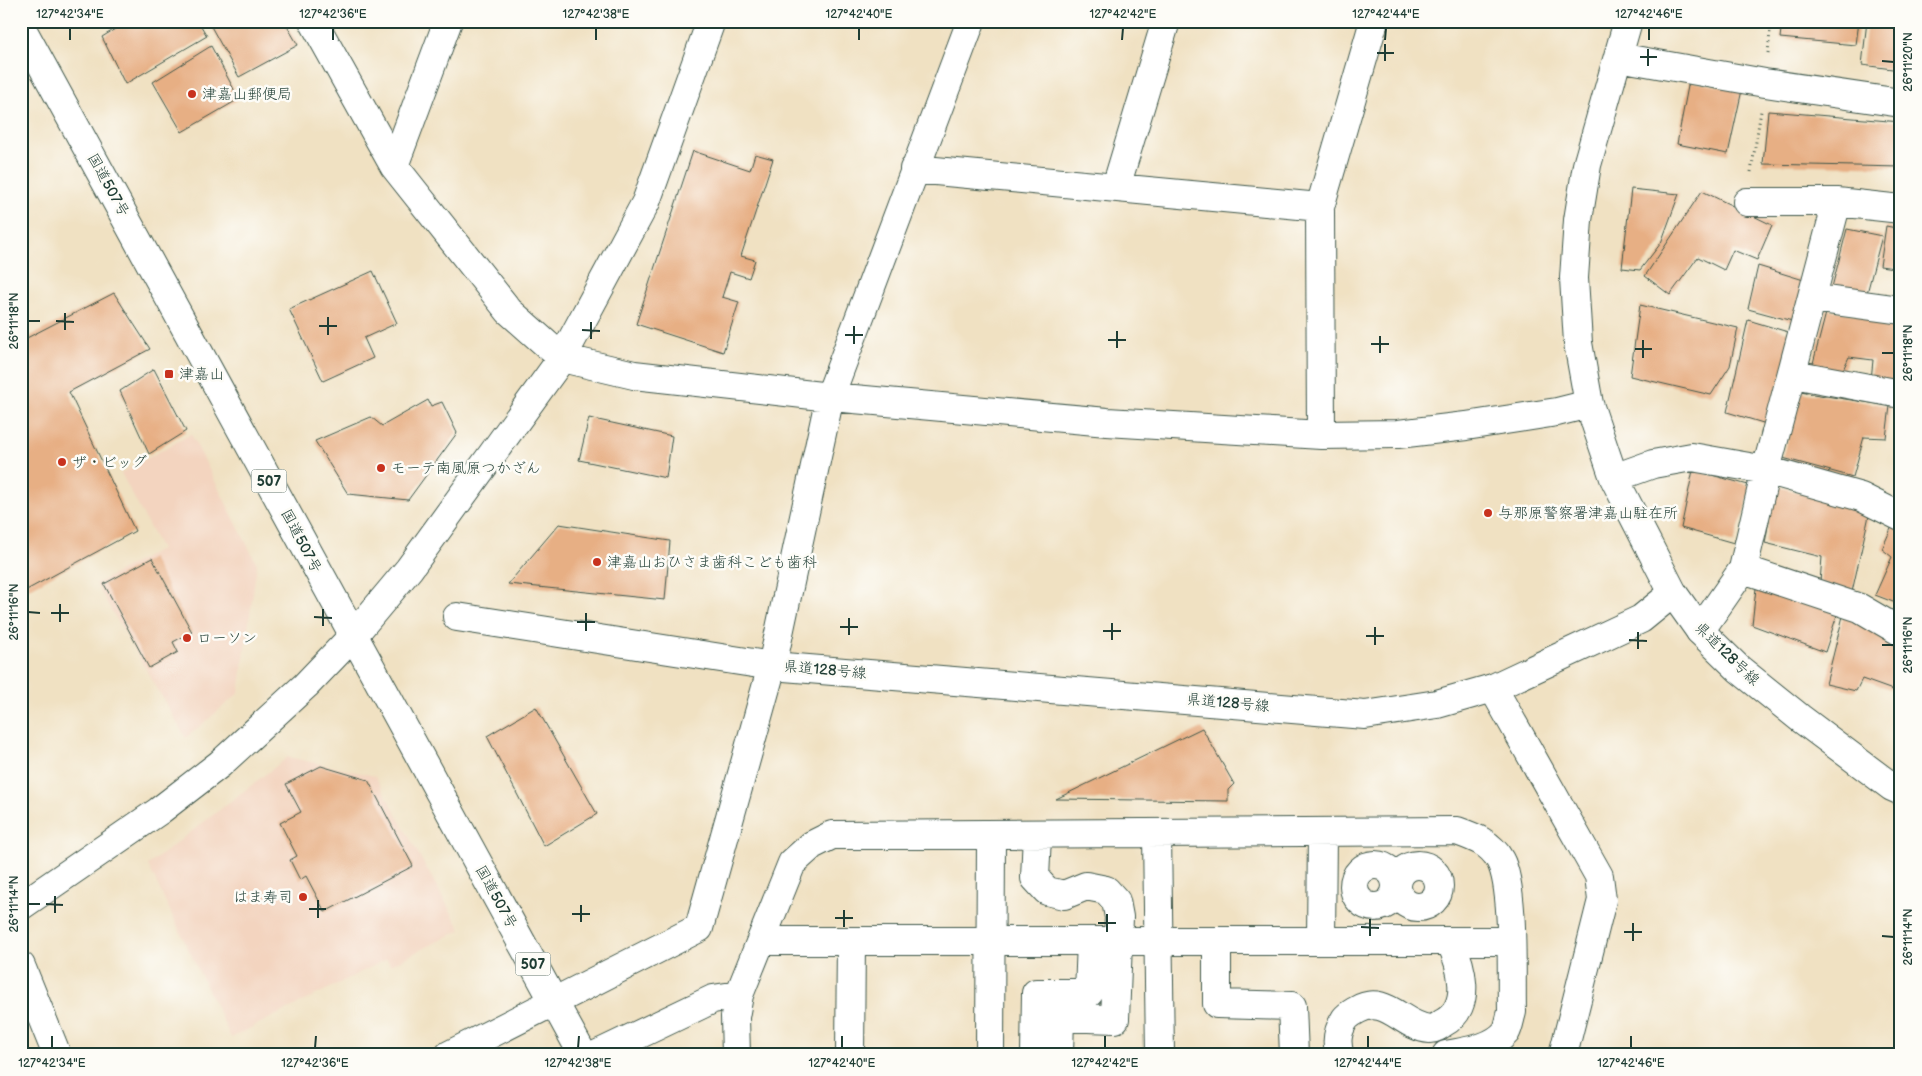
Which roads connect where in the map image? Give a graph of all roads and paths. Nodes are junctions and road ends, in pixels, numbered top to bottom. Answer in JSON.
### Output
{"nodes":[{"id":1,"x":313,"y":21,"type":"edge"},
{"id":2,"x":448,"y":21,"type":"edge"},
{"id":3,"x":711,"y":21,"type":"edge"},
{"id":4,"x":971,"y":21,"type":"edge"},
{"id":5,"x":1166,"y":21,"type":"edge"},
{"id":6,"x":1374,"y":21,"type":"edge"},
{"id":7,"x":1628,"y":21,"type":"edge"},
{"id":8,"x":21,"y":27,"type":"edge"},
{"id":9,"x":1618,"y":57,"type":"junction"},
{"id":10,"x":1765,"y":84,"type":"junction"},
{"id":11,"x":1901,"y":103,"type":"edge"},
{"id":12,"x":394,"y":166,"type":"junction"},
{"id":13,"x":914,"y":169,"type":"junction"},
{"id":14,"x":1116,"y":187,"type":"junction"},
{"id":15,"x":1747,"y":202,"type":"joint"},
{"id":16,"x":1837,"y":202,"type":"junction"},
{"id":17,"x":1320,"y":208,"type":"junction"},
{"id":18,"x":1901,"y":209,"type":"edge"},
{"id":19,"x":1812,"y":298,"type":"junction"},
{"id":20,"x":1901,"y":310,"type":"edge"},
{"id":21,"x":562,"y":358,"type":"junction"},
{"id":22,"x":1793,"y":374,"type":"junction"},
{"id":23,"x":1901,"y":394,"type":"edge"},
{"id":24,"x":830,"y":396,"type":"junction"},
{"id":25,"x":1589,"y":404,"type":"junction"},
{"id":26,"x":1321,"y":435,"type":"junction"},
{"id":27,"x":1766,"y":470,"type":"junction"},
{"id":28,"x":1614,"y":478,"type":"junction"},
{"id":29,"x":1901,"y":517,"type":"edge"},
{"id":30,"x":1743,"y":569,"type":"junction"},
{"id":31,"x":1673,"y":593,"type":"junction"},
{"id":32,"x":457,"y":617,"type":"dead end"},
{"id":33,"x":1700,"y":632,"type":"junction"},
{"id":34,"x":1901,"y":632,"type":"edge"},
{"id":35,"x":353,"y":636,"type":"junction"},
{"id":36,"x":772,"y":666,"type":"junction"},
{"id":37,"x":1493,"y":688,"type":"junction"},
{"id":38,"x":1901,"y":791,"type":"edge"},
{"id":39,"x":1322,"y":832,"type":"junction"},
{"id":40,"x":1157,"y":834,"type":"junction"},
{"id":41,"x":991,"y":835,"type":"junction"},
{"id":42,"x":1037,"y":835,"type":"junction"},
{"id":43,"x":1322,"y":885,"type":"junction"},
{"id":44,"x":1397,"y":887,"type":"dead end"},
{"id":45,"x":22,"y":902,"type":"edge"},
{"id":46,"x":1119,"y":940,"type":"junction"},
{"id":47,"x":1321,"y":940,"type":"junction"},
{"id":48,"x":1450,"y":940,"type":"junction"},
{"id":49,"x":1510,"y":940,"type":"junction"},
{"id":50,"x":762,"y":941,"type":"junction"},
{"id":51,"x":850,"y":941,"type":"junction"},
{"id":52,"x":990,"y":941,"type":"junction"},
{"id":53,"x":1091,"y":941,"type":"junction"},
{"id":54,"x":1159,"y":941,"type":"junction"},
{"id":55,"x":1217,"y":941,"type":"junction"},
{"id":56,"x":21,"y":966,"type":"edge"},
{"id":57,"x":739,"y":995,"type":"junction"},
{"id":58,"x":554,"y":1001,"type":"junction"},
{"id":59,"x":57,"y":1055,"type":"edge"},
{"id":60,"x":449,"y":1055,"type":"edge"},
{"id":61,"x":583,"y":1055,"type":"edge"},
{"id":62,"x":596,"y":1055,"type":"edge"},
{"id":63,"x":736,"y":1055,"type":"edge"},
{"id":64,"x":850,"y":1055,"type":"edge"},
{"id":65,"x":990,"y":1055,"type":"edge"},
{"id":66,"x":1035,"y":1055,"type":"edge"},
{"id":67,"x":1059,"y":1055,"type":"edge"},
{"id":68,"x":1160,"y":1055,"type":"edge"},
{"id":69,"x":1294,"y":1055,"type":"edge"},
{"id":70,"x":1340,"y":1055,"type":"edge"},
{"id":71,"x":1446,"y":1055,"type":"edge"},
{"id":72,"x":1563,"y":1055,"type":"edge"}],
"edges":[{"from":1,"to":12,"type":"main road"},
{"from":2,"to":12,"type":"main road"},
{"from":3,"to":21,"type":"main road"},
{"from":4,"to":13,"type":"main road"},
{"from":5,"to":14,"type":"main road"},
{"from":6,"to":17,"type":"main road"},
{"from":7,"to":9,"type":"main road"},
{"from":8,"to":35,"type":"main road","name":"国道507号","number":"507"},
{"from":9,"to":10,"type":"main road"},
{"from":9,"to":25,"type":"main road"},
{"from":10,"to":11,"type":"main road"},
{"from":10,"to":15,"type":"path"},
{"from":12,"to":21,"type":"main road"},
{"from":13,"to":14,"type":"main road"},
{"from":13,"to":24,"type":"main road"},
{"from":14,"to":17,"type":"main road"},
{"from":15,"to":16,"type":"main road"},
{"from":16,"to":18,"type":"main road"},
{"from":16,"to":19,"type":"main road"},
{"from":17,"to":26,"type":"main road"},
{"from":19,"to":20,"type":"main road"},
{"from":19,"to":22,"type":"main road"},
{"from":21,"to":24,"type":"main road"},
{"from":21,"to":35,"type":"main road"},
{"from":22,"to":23,"type":"main road"},
{"from":22,"to":27,"type":"main road"},
{"from":24,"to":26,"type":"main road"},
{"from":24,"to":36,"type":"main road"},
{"from":25,"to":26,"type":"main road"},
{"from":25,"to":28,"type":"main road"},
{"from":27,"to":28,"type":"main road"},
{"from":27,"to":29,"type":"main road"},
{"from":27,"to":30,"type":"main road"},
{"from":28,"to":31,"type":"main road"},
{"from":30,"to":33,"type":"main road"},
{"from":30,"to":34,"type":"main road"},
{"from":31,"to":33,"type":"main road","name":"県道128号線"},
{"from":31,"to":37,"type":"main road","name":"県道128号線"},
{"from":32,"to":36,"type":"main road","name":"県道128号線"},
{"from":33,"to":38,"type":"main road","name":"県道128号線"},
{"from":35,"to":45,"type":"main road"},
{"from":35,"to":58,"type":"main road","name":"国道507号","number":"507"},
{"from":36,"to":37,"type":"main road","name":"県道128号線"},
{"from":36,"to":58,"type":"main road"},
{"from":37,"to":72,"type":"main road"},
{"from":39,"to":40,"type":"main road"},
{"from":39,"to":43,"type":"main road"},
{"from":39,"to":49,"type":"main road"},
{"from":40,"to":42,"type":"main road"},
{"from":40,"to":54,"type":"main road"},
{"from":41,"to":42,"type":"main road"},
{"from":41,"to":50,"type":"main road"},
{"from":41,"to":52,"type":"main road"},
{"from":42,"to":46,"type":"main road"},
{"from":43,"to":44,"type":"main road"},
{"from":43,"to":47,"type":"main road"},
{"from":46,"to":53,"type":"main road"},
{"from":46,"to":54,"type":"main road"},
{"from":46,"to":67,"type":"main road"},
{"from":47,"to":48,"type":"main road"},
{"from":47,"to":55,"type":"main road"},
{"from":48,"to":49,"type":"main road"},
{"from":48,"to":70,"type":"main road"},
{"from":49,"to":71,"type":"main road"},
{"from":50,"to":51,"type":"main road"},
{"from":50,"to":57,"type":"main road"},
{"from":51,"to":52,"type":"main road"},
{"from":51,"to":64,"type":"main road"},
{"from":52,"to":53,"type":"main road"},
{"from":52,"to":65,"type":"main road"},
{"from":53,"to":66,"type":"main road"},
{"from":54,"to":55,"type":"main road"},
{"from":54,"to":68,"type":"main road"},
{"from":55,"to":69,"type":"main road"},
{"from":56,"to":59,"type":"main road"},
{"from":57,"to":62,"type":"main road"},
{"from":57,"to":63,"type":"main road"},
{"from":58,"to":60,"type":"main road"},
{"from":58,"to":61,"type":"main road","name":"国道507号","number":"507"}]}
